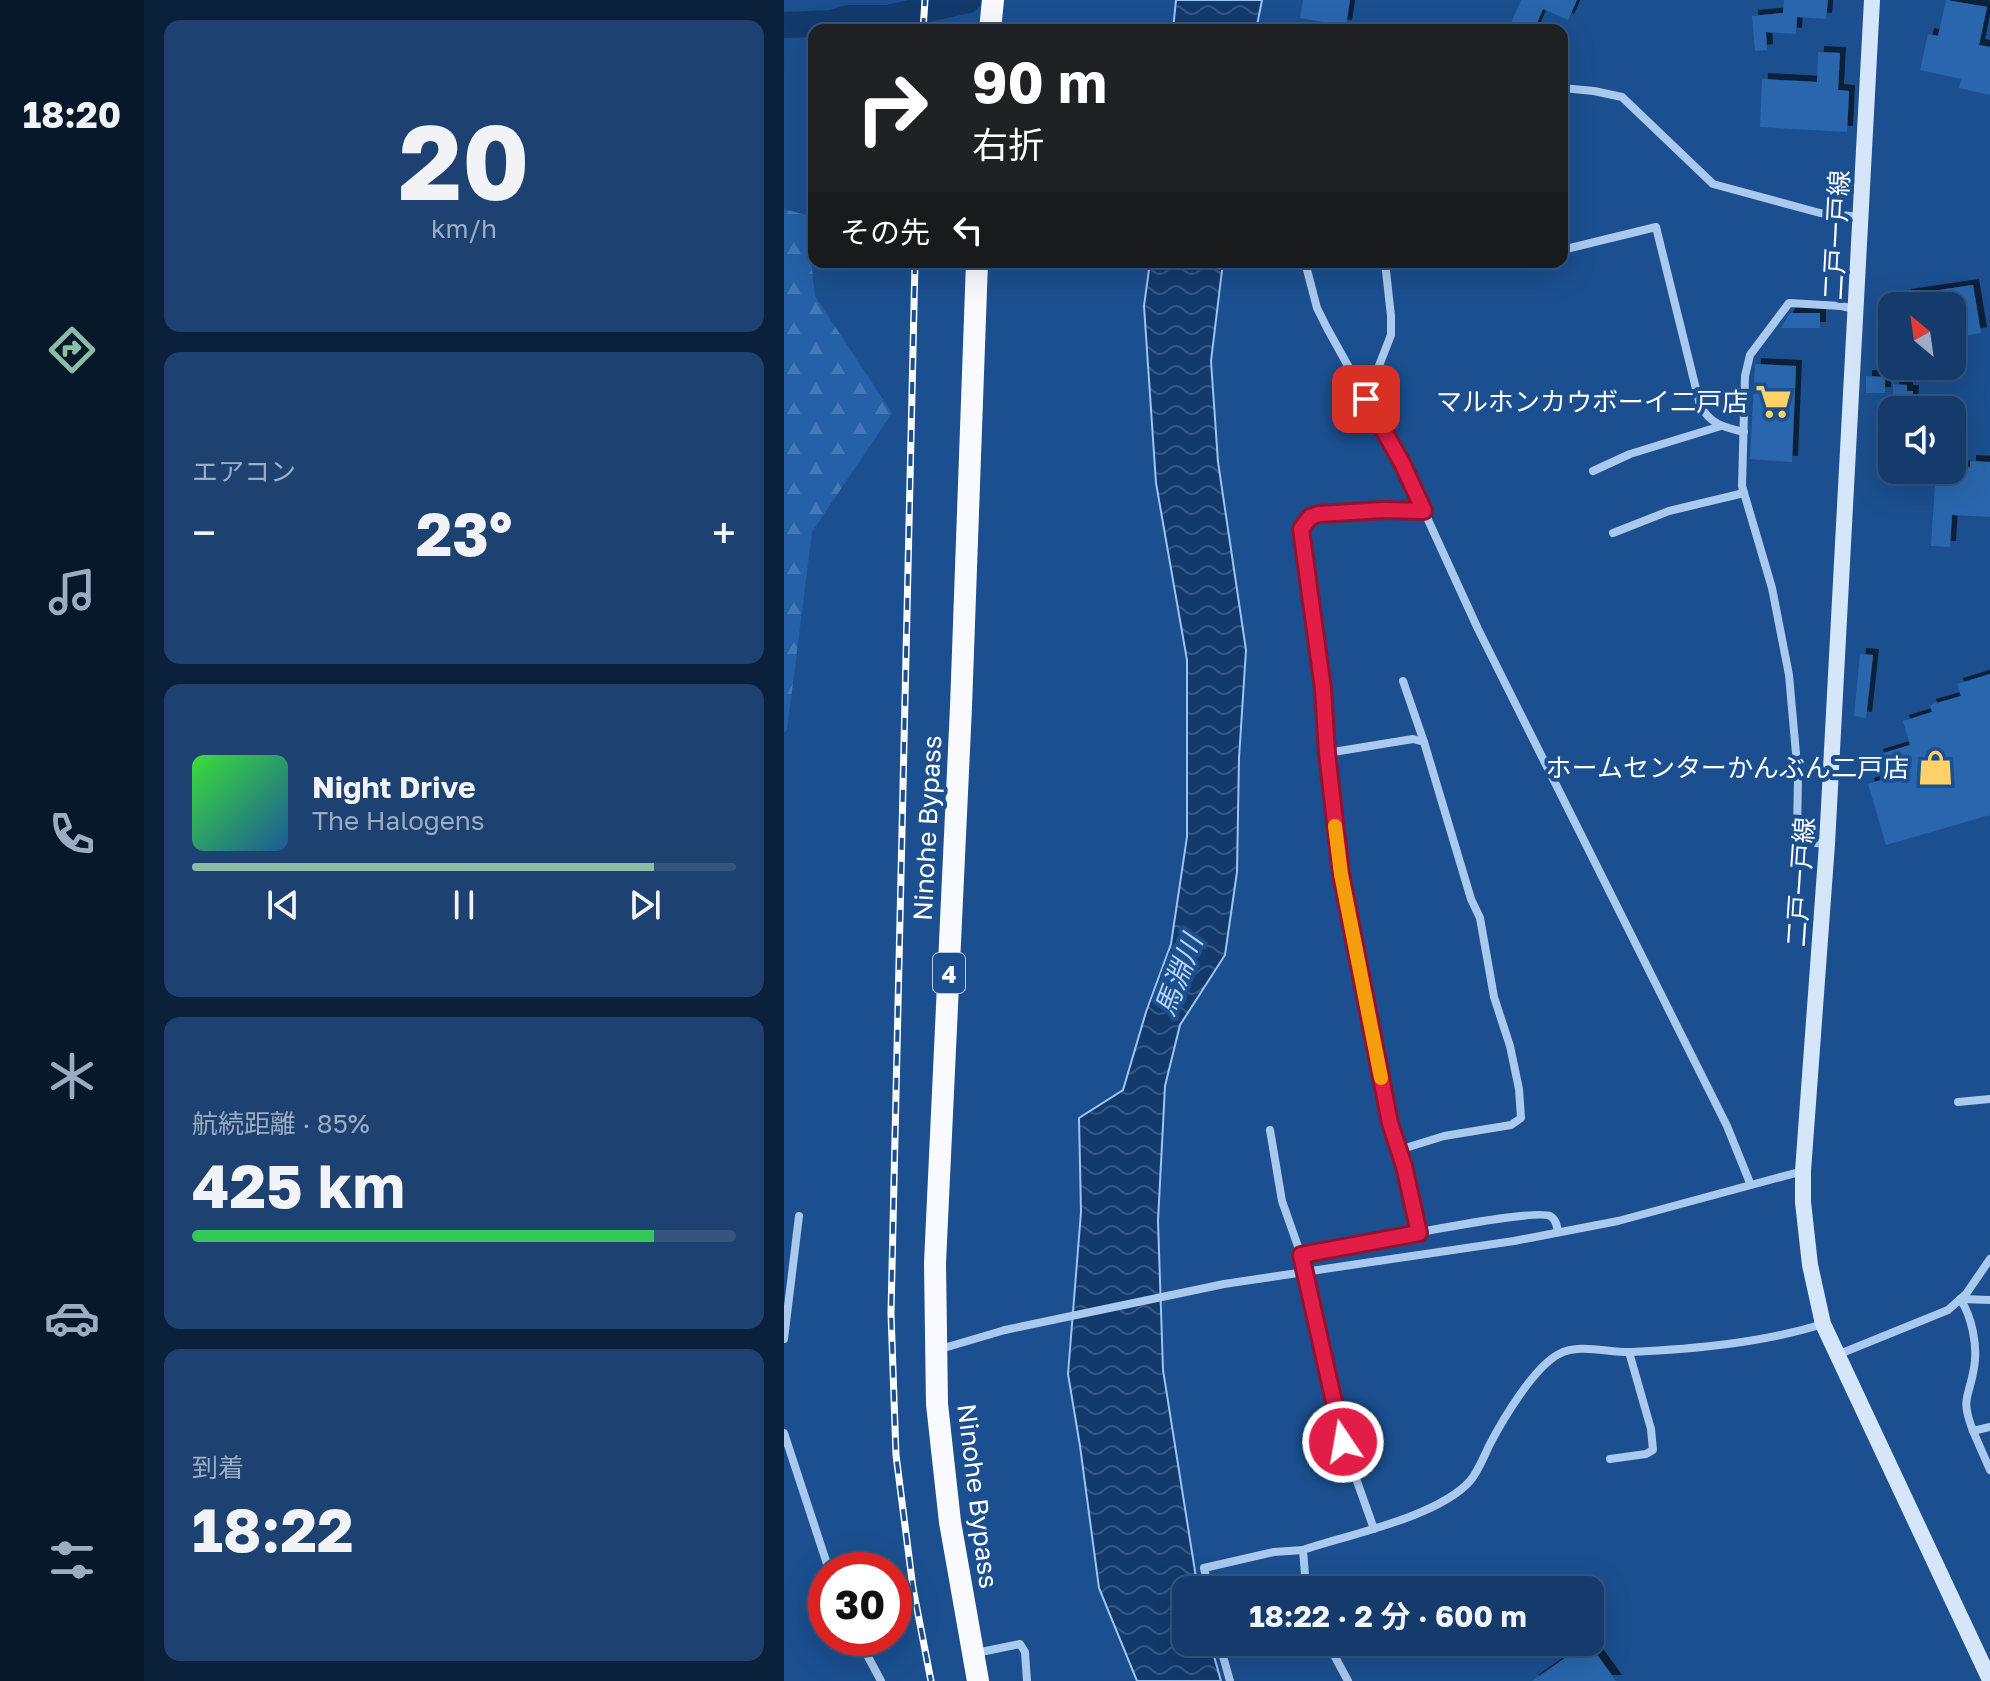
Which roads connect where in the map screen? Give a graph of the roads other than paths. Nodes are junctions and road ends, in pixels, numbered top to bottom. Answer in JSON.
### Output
{"nodes":[{"id":1,"x":993,"y":0,"type":"edge"},
{"id":2,"x":1872,"y":0,"type":"edge"},
{"id":3,"x":991,"y":24,"type":"edge"},
{"id":4,"x":1568,"y":89,"type":"edge"},
{"id":5,"x":1862,"y":218,"type":"junction"},
{"id":6,"x":1568,"y":249,"type":"edge"},
{"id":7,"x":977,"y":268,"type":"edge"},
{"id":8,"x":1307,"y":268,"type":"edge"},
{"id":9,"x":1386,"y":268,"type":"edge"},
{"id":10,"x":1856,"y":309,"type":"junction"},
{"id":11,"x":1366,"y":399,"type":"junction"},
{"id":12,"x":1721,"y":426,"type":"junction"},
{"id":13,"x":1744,"y":432,"type":"junction"},
{"id":14,"x":1593,"y":471,"type":"dead end"},
{"id":15,"x":1744,"y":493,"type":"junction"},
{"id":16,"x":1424,"y":511,"type":"junction"},
{"id":17,"x":1613,"y":533,"type":"dead end"},
{"id":18,"x":1403,"y":681,"type":"dead end"},
{"id":19,"x":1424,"y":742,"type":"junction"},
{"id":20,"x":1327,"y":753,"type":"junction"},
{"id":21,"x":1827,"y":844,"type":"junction"},
{"id":22,"x":1990,"y":1099,"type":"edge"},
{"id":23,"x":1958,"y":1102,"type":"dead end"},
{"id":24,"x":1270,"y":1130,"type":"dead end"},
{"id":25,"x":1399,"y":1150,"type":"junction"},
{"id":26,"x":1803,"y":1171,"type":"junction"},
{"id":27,"x":1750,"y":1183,"type":"junction"},
{"id":28,"x":799,"y":1216,"type":"dead end"},
{"id":29,"x":1558,"y":1232,"type":"junction"},
{"id":30,"x":1419,"y":1233,"type":"junction"},
{"id":31,"x":1301,"y":1255,"type":"junction"},
{"id":32,"x":1990,"y":1259,"type":"edge"},
{"id":33,"x":1960,"y":1299,"type":"junction"},
{"id":34,"x":1990,"y":1300,"type":"edge"},
{"id":35,"x":1823,"y":1324,"type":"junction"},
{"id":36,"x":784,"y":1339,"type":"edge"},
{"id":37,"x":937,"y":1350,"type":"junction"},
{"id":38,"x":1629,"y":1352,"type":"junction"},
{"id":39,"x":1836,"y":1355,"type":"junction"},
{"id":40,"x":1990,"y":1427,"type":"edge"},
{"id":41,"x":1973,"y":1431,"type":"junction"},
{"id":42,"x":784,"y":1433,"type":"edge"},
{"id":43,"x":1610,"y":1459,"type":"dead end"},
{"id":44,"x":1990,"y":1470,"type":"edge"},
{"id":45,"x":1374,"y":1529,"type":"junction"},
{"id":46,"x":1303,"y":1550,"type":"junction"},
{"id":47,"x":823,"y":1552,"type":"edge"},
{"id":48,"x":1206,"y":1576,"type":"edge"},
{"id":49,"x":1305,"y":1576,"type":"edge"},
{"id":50,"x":971,"y":1654,"type":"junction"},
{"id":51,"x":868,"y":1656,"type":"edge"},
{"id":52,"x":1223,"y":1656,"type":"edge"},
{"id":53,"x":1335,"y":1656,"type":"edge"},
{"id":54,"x":1990,"y":1680,"type":"edge"},
{"id":55,"x":881,"y":1681,"type":"edge"},
{"id":56,"x":978,"y":1681,"type":"edge"},
{"id":57,"x":1027,"y":1681,"type":"edge"},
{"id":58,"x":1230,"y":1681,"type":"edge"},
{"id":59,"x":1348,"y":1681,"type":"edge"}],
"edges":[{"from":1,"to":3,"type":"highway"},
{"from":2,"to":5,"type":"main road","name":"二戸一戸線"},
{"from":4,"to":5,"type":"street"},
{"from":5,"to":10,"type":"main road","name":"二戸一戸線"},
{"from":6,"to":12,"type":"street"},
{"from":7,"to":37,"type":"highway","name":"Ninohe Bypass","number":"4"},
{"from":8,"to":11,"type":"street"},
{"from":9,"to":11,"type":"street"},
{"from":10,"to":13,"type":"street"},
{"from":10,"to":21,"type":"main road","name":"二戸一戸線"},
{"from":11,"to":16,"type":"street"},
{"from":12,"to":13,"type":"street"},
{"from":12,"to":14,"type":"street"},
{"from":13,"to":15,"type":"street"},
{"from":15,"to":17,"type":"street"},
{"from":15,"to":21,"type":"street"},
{"from":16,"to":20,"type":"street"},
{"from":16,"to":27,"type":"street"},
{"from":18,"to":19,"type":"street"},
{"from":19,"to":20,"type":"street"},
{"from":19,"to":25,"type":"street"},
{"from":20,"to":25,"type":"street"},
{"from":21,"to":26,"type":"main road","name":"二戸一戸線"},
{"from":22,"to":23,"type":"street"},
{"from":24,"to":31,"type":"street"},
{"from":25,"to":30,"type":"street"},
{"from":26,"to":27,"type":"street"},
{"from":26,"to":35,"type":"main road","name":"二戸一戸線"},
{"from":27,"to":29,"type":"street"},
{"from":28,"to":36,"type":"street"},
{"from":29,"to":30,"type":"street"},
{"from":29,"to":37,"type":"street","bridge":true},
{"from":30,"to":31,"type":"street"},
{"from":31,"to":45,"type":"street"},
{"from":32,"to":33,"type":"street"},
{"from":33,"to":34,"type":"street"},
{"from":33,"to":39,"type":"street"},
{"from":33,"to":41,"type":"street"},
{"from":35,"to":38,"type":"street"},
{"from":35,"to":39,"type":"main road","name":"二戸一戸線"},
{"from":37,"to":50,"type":"highway","name":"Ninohe Bypass","number":"4"},
{"from":38,"to":43,"type":"street"},
{"from":38,"to":45,"type":"street"},
{"from":39,"to":54,"type":"main road","name":"二戸一戸線"},
{"from":40,"to":41,"type":"street"},
{"from":41,"to":44,"type":"street"},
{"from":42,"to":47,"type":"street"},
{"from":45,"to":46,"type":"street"},
{"from":46,"to":48,"type":"street"},
{"from":46,"to":49,"type":"street"},
{"from":50,"to":56,"type":"highway","name":"Ninohe Bypass","number":"4"},
{"from":50,"to":57,"type":"street"},
{"from":51,"to":55,"type":"street"},
{"from":52,"to":58,"type":"street"},
{"from":53,"to":59,"type":"street"}]}
